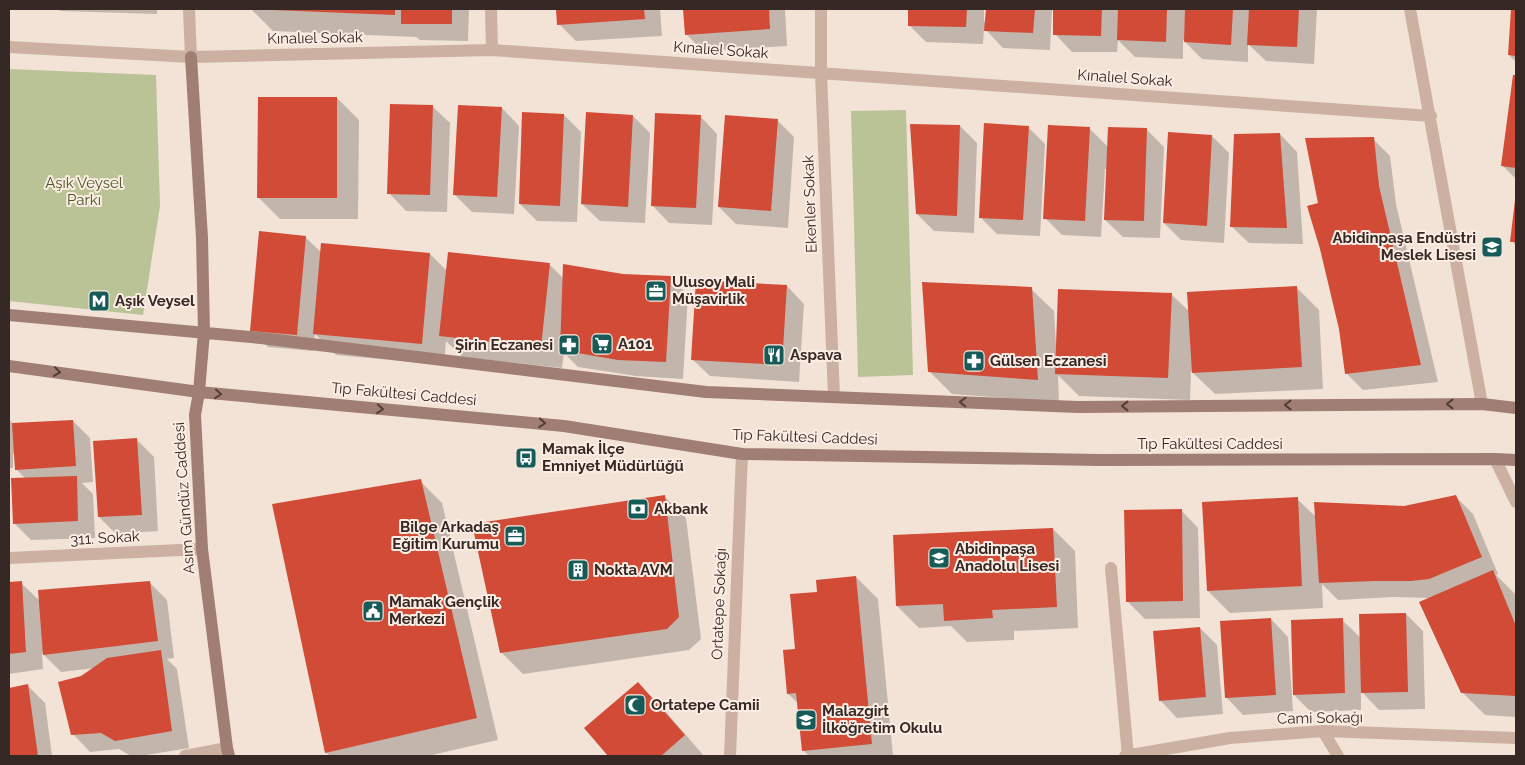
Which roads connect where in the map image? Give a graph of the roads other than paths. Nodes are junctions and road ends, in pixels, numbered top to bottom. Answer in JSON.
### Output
{"nodes":[{"id":1,"x":190,"y":9,"type":"edge"},
{"id":2,"x":491,"y":9,"type":"edge"},
{"id":3,"x":821,"y":9,"type":"edge"},
{"id":4,"x":1410,"y":9,"type":"edge"},
{"id":5,"x":9,"y":47,"type":"edge"},
{"id":6,"x":492,"y":50,"type":"junction"},
{"id":7,"x":190,"y":57,"type":"junction"},
{"id":8,"x":821,"y":73,"type":"junction"},
{"id":9,"x":1431,"y":116,"type":"junction"},
{"id":10,"x":9,"y":315,"type":"edge"},
{"id":11,"x":204,"y":332,"type":"junction"},
{"id":12,"x":9,"y":366,"type":"edge"},
{"id":13,"x":199,"y":392,"type":"junction"},
{"id":14,"x":834,"y":397,"type":"junction"},
{"id":15,"x":1482,"y":404,"type":"junction"},
{"id":16,"x":1516,"y":408,"type":"edge"},
{"id":17,"x":742,"y":454,"type":"junction"},
{"id":18,"x":1496,"y":459,"type":"junction"},
{"id":19,"x":1516,"y":460,"type":"edge"},
{"id":20,"x":1516,"y":502,"type":"edge"},
{"id":21,"x":202,"y":549,"type":"junction"},
{"id":22,"x":9,"y":558,"type":"edge"},
{"id":23,"x":1111,"y":568,"type":"dead end"},
{"id":24,"x":1322,"y":731,"type":"junction"},
{"id":25,"x":1516,"y":738,"type":"edge"},
{"id":26,"x":228,"y":752,"type":"edge"},
{"id":27,"x":186,"y":756,"type":"edge"},
{"id":28,"x":730,"y":756,"type":"edge"},
{"id":29,"x":1126,"y":756,"type":"edge"},
{"id":30,"x":1338,"y":756,"type":"edge"}],
"edges":[{"from":1,"to":7,"type":"street"},
{"from":2,"to":6,"type":"street"},
{"from":3,"to":8,"type":"street","name":"Ekenler Sokak"},
{"from":4,"to":9,"type":"street"},
{"from":5,"to":7,"type":"street","name":"Kınalıel Sokak"},
{"from":6,"to":7,"type":"street","name":"Kınalıel Sokak"},
{"from":6,"to":8,"type":"street","name":"Kınalıel Sokak"},
{"from":7,"to":11,"type":"main road","name":"Asım Gündüz Caddesi"},
{"from":8,"to":9,"type":"street","name":"Kınalıel Sokak"},
{"from":8,"to":14,"type":"street","name":"Ekenler Sokak"},
{"from":9,"to":15,"type":"street"},
{"from":10,"to":11,"type":"main road"},
{"from":11,"to":13,"type":"main road","name":"Asım Gündüz Caddesi"},
{"from":11,"to":14,"type":"main road"},
{"from":12,"to":13,"type":"main road","name":"Tıp Fakültesi Caddesi","one_way":true},
{"from":13,"to":17,"type":"main road","name":"Tıp Fakültesi Caddesi","one_way":true},
{"from":13,"to":21,"type":"main road","name":"Asım Gündüz Caddesi"},
{"from":15,"to":14,"type":"main road","one_way":true},
{"from":15,"to":16,"type":"main road"},
{"from":17,"to":18,"type":"main road","name":"Tıp Fakültesi Caddesi"},
{"from":17,"to":28,"type":"street","name":"Ortatepe Sokağı"},
{"from":18,"to":19,"type":"main road","name":"Tıp Fakültesi Caddesi"},
{"from":18,"to":20,"type":"street"},
{"from":21,"to":22,"type":"street","name":"311. Sokak"},
{"from":21,"to":26,"type":"main road","name":"Asım Gündüz Caddesi"},
{"from":23,"to":29,"type":"street"},
{"from":24,"to":25,"type":"street","name":"Cami Sokağı"},
{"from":24,"to":29,"type":"street","name":"Cami Sokağı"},
{"from":24,"to":30,"type":"street"},
{"from":26,"to":27,"type":"street"}]}
